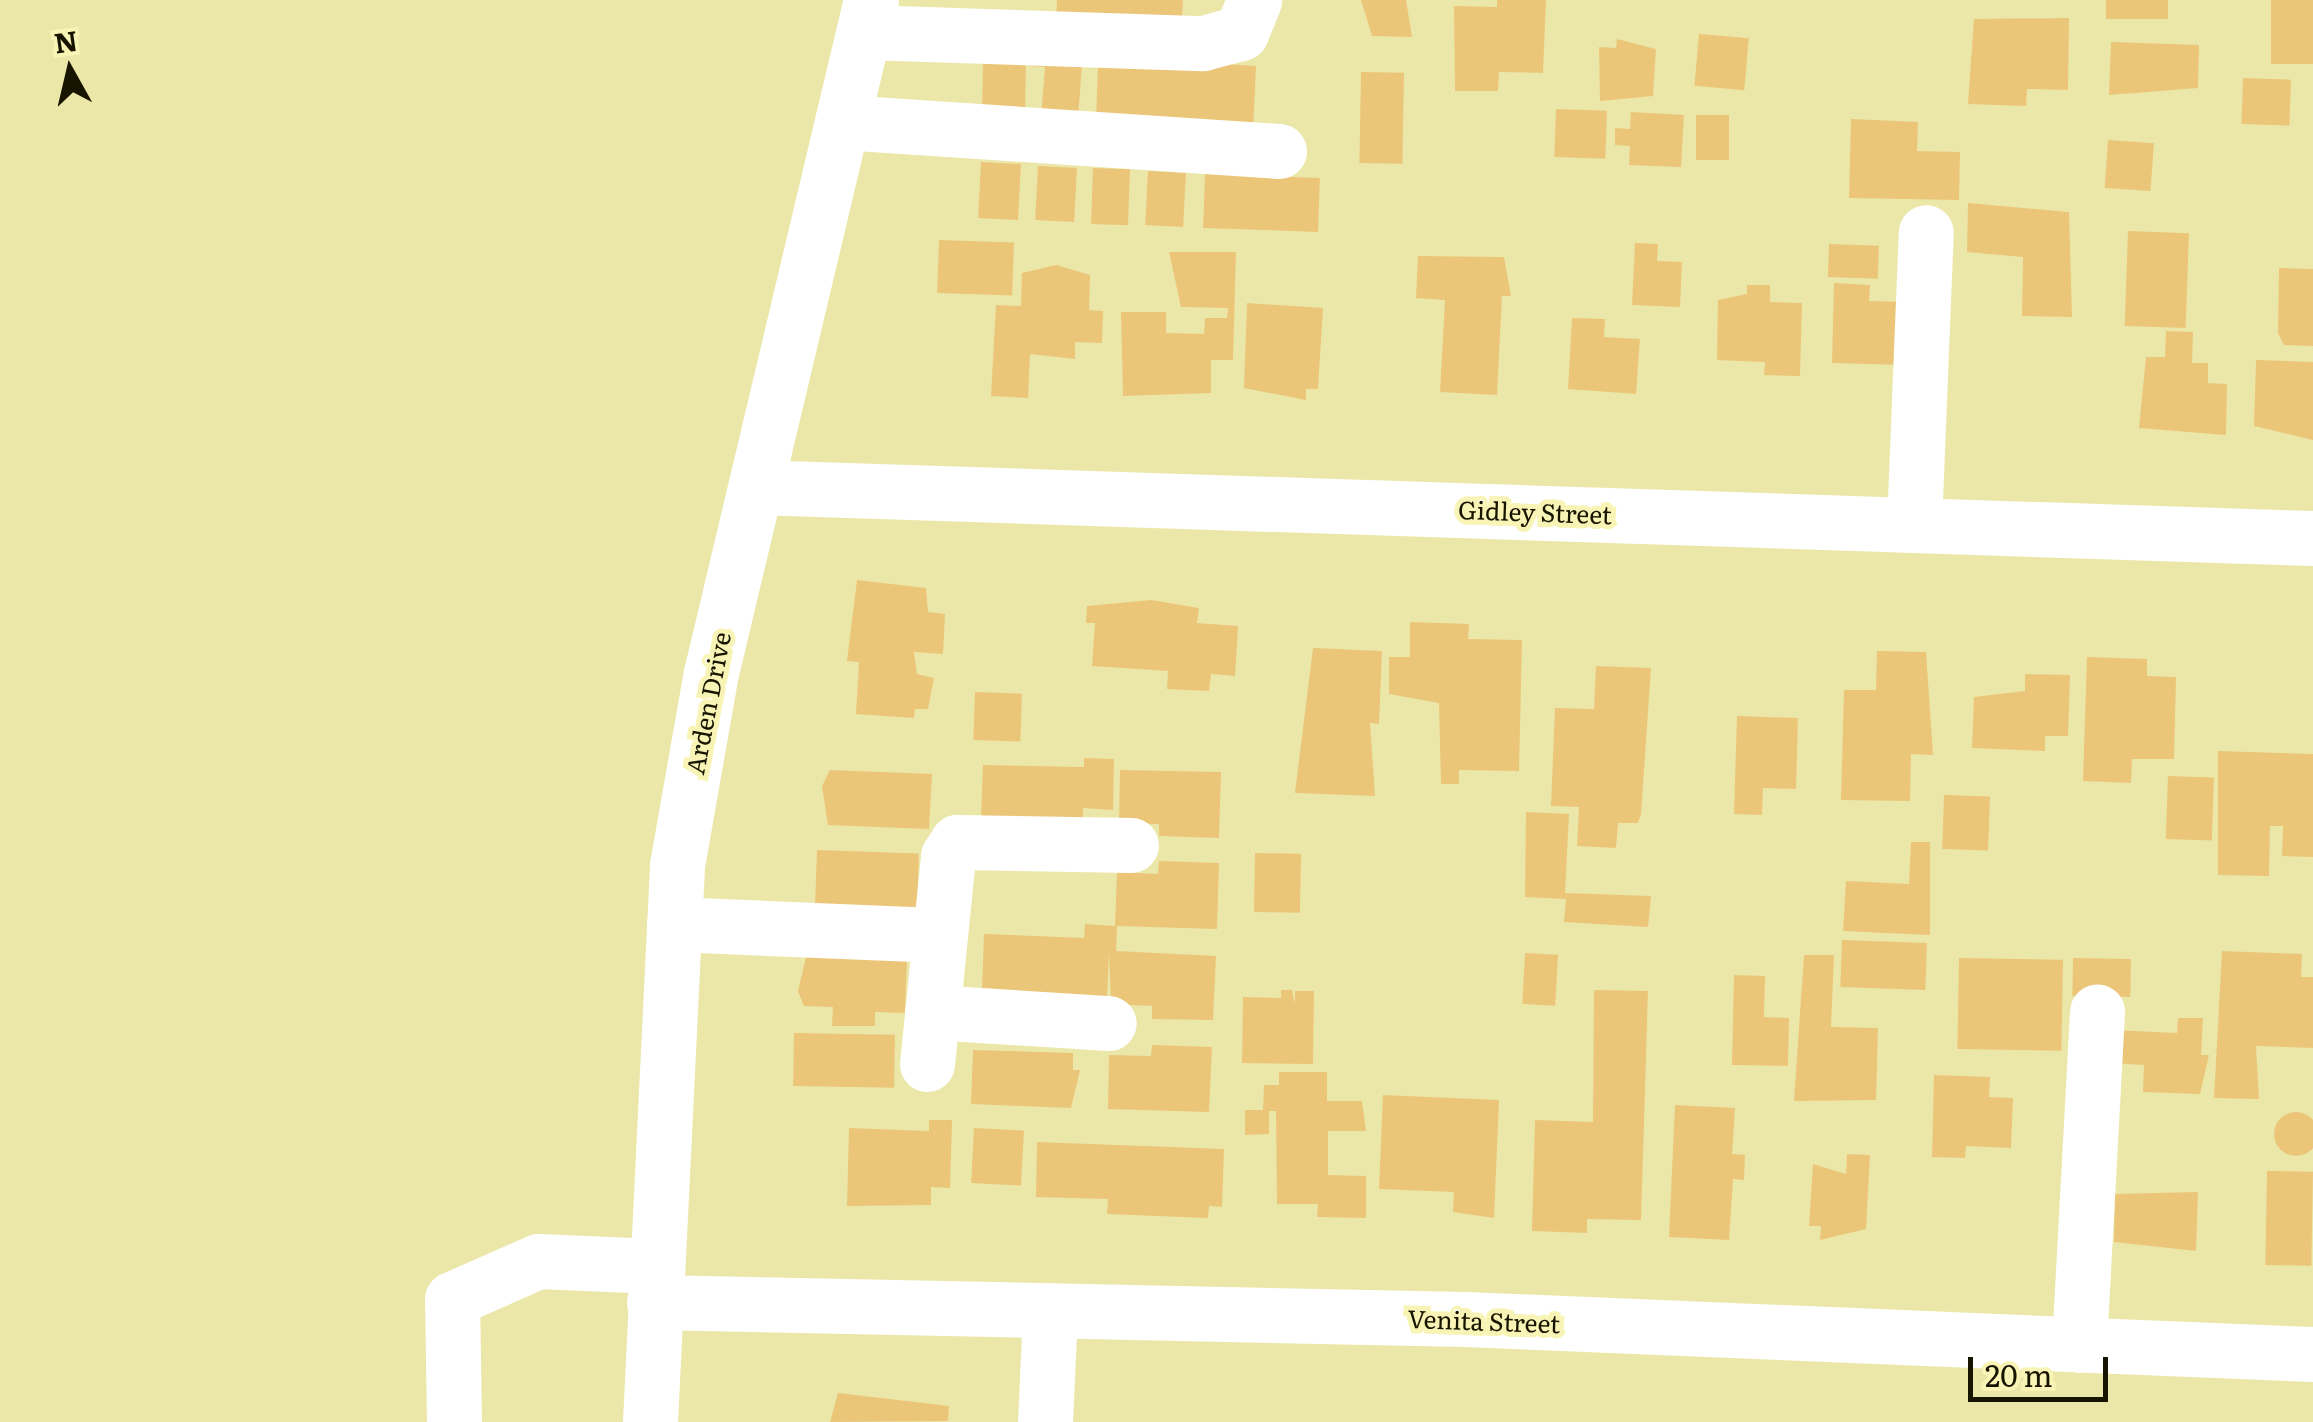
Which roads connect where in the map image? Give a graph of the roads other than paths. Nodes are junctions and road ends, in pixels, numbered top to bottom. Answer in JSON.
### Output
{"nodes":[{"id":1,"x":1254,"y":0,"type":"edge"},
{"id":2,"x":867,"y":16,"type":"edge"},
{"id":3,"x":842,"y":122,"type":"junction"},
{"id":4,"x":1279,"y":151,"type":"dead end"},
{"id":5,"x":1926,"y":232,"type":"dead end"},
{"id":6,"x":756,"y":487,"type":"junction"},
{"id":7,"x":1914,"y":525,"type":"junction"},
{"id":8,"x":2313,"y":538,"type":"edge"},
{"id":9,"x":1130,"y":844,"type":"dead end"},
{"id":10,"x":674,"y":924,"type":"junction"},
{"id":11,"x":940,"y":935,"type":"junction"},
{"id":12,"x":2097,"y":1011,"type":"dead end"},
{"id":13,"x":1110,"y":1022,"type":"dead end"},
{"id":14,"x":655,"y":1284,"type":"junction"},
{"id":15,"x":1050,"y":1310,"type":"junction"},
{"id":16,"x":2079,"y":1345,"type":"junction"},
{"id":17,"x":2313,"y":1354,"type":"edge"},
{"id":18,"x":454,"y":1422,"type":"edge"},
{"id":19,"x":650,"y":1422,"type":"edge"},
{"id":20,"x":1045,"y":1422,"type":"edge"}],
"edges":[{"from":1,"to":2,"type":"street"},
{"from":2,"to":3,"type":"street","name":"Arden Drive"},
{"from":3,"to":4,"type":"street"},
{"from":3,"to":6,"type":"street","name":"Arden Drive"},
{"from":5,"to":7,"type":"street"},
{"from":6,"to":7,"type":"street","name":"Gidley Street"},
{"from":6,"to":10,"type":"street","name":"Arden Drive"},
{"from":7,"to":8,"type":"street","name":"Gidley Street"},
{"from":9,"to":11,"type":"street"},
{"from":10,"to":11,"type":"street"},
{"from":10,"to":14,"type":"street","name":"Arden Drive"},
{"from":11,"to":13,"type":"street"},
{"from":12,"to":16,"type":"street"},
{"from":14,"to":15,"type":"street","name":"Venita Street"},
{"from":14,"to":18,"type":"street","name":"Venita Street"},
{"from":14,"to":19,"type":"street","name":"Arden Drive"},
{"from":15,"to":16,"type":"street","name":"Venita Street"},
{"from":15,"to":20,"type":"street"},
{"from":16,"to":17,"type":"street","name":"Venita Street"}]}
